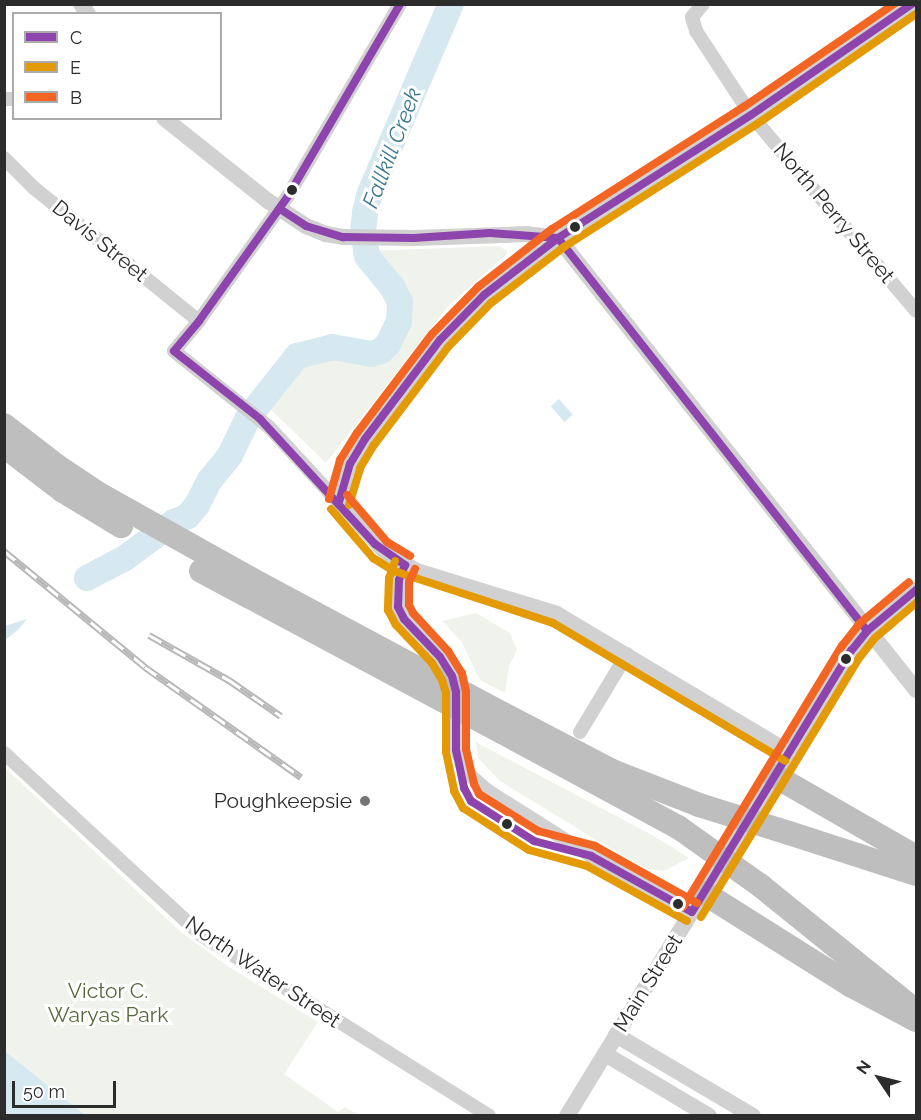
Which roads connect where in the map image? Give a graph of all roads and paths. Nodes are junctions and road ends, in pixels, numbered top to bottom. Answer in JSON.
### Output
{"nodes":[{"id":1,"x":400,"y":4,"type":"edge"},
{"id":2,"x":703,"y":4,"type":"edge"},
{"id":3,"x":913,"y":4,"type":"edge"},
{"id":4,"x":752,"y":115,"type":"junction"},
{"id":5,"x":167,"y":120,"type":"edge"},
{"id":6,"x":4,"y":158,"type":"edge"},
{"id":7,"x":280,"y":209,"type":"junction"},
{"id":8,"x":558,"y":238,"type":"junction"},
{"id":9,"x":916,"y":311,"type":"edge"},
{"id":10,"x":199,"y":321,"type":"junction"},
{"id":11,"x":7,"y":431,"type":"edge"},
{"id":12,"x":339,"y":502,"type":"junction"},
{"id":13,"x":405,"y":565,"type":"junction"},
{"id":14,"x":916,"y":590,"type":"edge"},
{"id":15,"x":867,"y":631,"type":"junction"},
{"id":16,"x":627,"y":654,"type":"junction"},
{"id":17,"x":916,"y":690,"type":"edge"},
{"id":18,"x":503,"y":723,"type":"junction"},
{"id":19,"x":580,"y":732,"type":"dead end"},
{"id":20,"x":790,"y":752,"type":"junction"},
{"id":21,"x":4,"y":753,"type":"edge"},
{"id":22,"x":775,"y":776,"type":"junction"},
{"id":23,"x":916,"y":857,"type":"edge"},
{"id":24,"x":916,"y":874,"type":"edge"},
{"id":25,"x":698,"y":902,"type":"junction"},
{"id":26,"x":916,"y":1011,"type":"edge"},
{"id":27,"x":916,"y":1020,"type":"edge"},
{"id":28,"x":616,"y":1035,"type":"junction"},
{"id":29,"x":605,"y":1054,"type":"junction"},
{"id":30,"x":489,"y":1116,"type":"edge"},
{"id":31,"x":567,"y":1116,"type":"edge"},
{"id":32,"x":709,"y":1116,"type":"edge"},
{"id":33,"x":753,"y":1116,"type":"edge"}],
"edges":[{"from":1,"to":7,"type":"street"},
{"from":2,"to":4,"type":"street","name":"North Perry Street"},
{"from":3,"to":4,"type":"street"},
{"from":4,"to":8,"type":"street"},
{"from":4,"to":9,"type":"street","name":"North Perry Street"},
{"from":5,"to":7,"type":"street"},
{"from":6,"to":10,"type":"street","name":"Davis Street"},
{"from":7,"to":8,"type":"street"},
{"from":7,"to":10,"type":"street"},
{"from":8,"to":12,"type":"street"},
{"from":8,"to":15,"type":"street"},
{"from":10,"to":12,"type":"street"},
{"from":11,"to":18,"type":"highway","bridge":true},
{"from":12,"to":13,"type":"street"},
{"from":13,"to":16,"type":"street"},
{"from":13,"to":25,"type":"street"},
{"from":14,"to":15,"type":"street","name":"Main Street"},
{"from":15,"to":17,"type":"street"},
{"from":15,"to":20,"type":"street","name":"Main Street"},
{"from":16,"to":19,"type":"street"},
{"from":16,"to":20,"type":"street"},
{"from":18,"to":24,"type":"highway","bridge":true},
{"from":18,"to":26,"type":"highway","bridge":true},
{"from":20,"to":22,"type":"street","name":"Main Street"},
{"from":21,"to":30,"type":"street","name":"North Water Street"},
{"from":22,"to":23,"type":"highway"},
{"from":22,"to":25,"type":"street","name":"Main Street"},
{"from":25,"to":27,"type":"highway"},
{"from":25,"to":28,"type":"street","name":"Main Street"},
{"from":28,"to":29,"type":"street","name":"Main Street"},
{"from":28,"to":33,"type":"street"},
{"from":29,"to":31,"type":"street","name":"Main Street"},
{"from":29,"to":32,"type":"street"}]}
